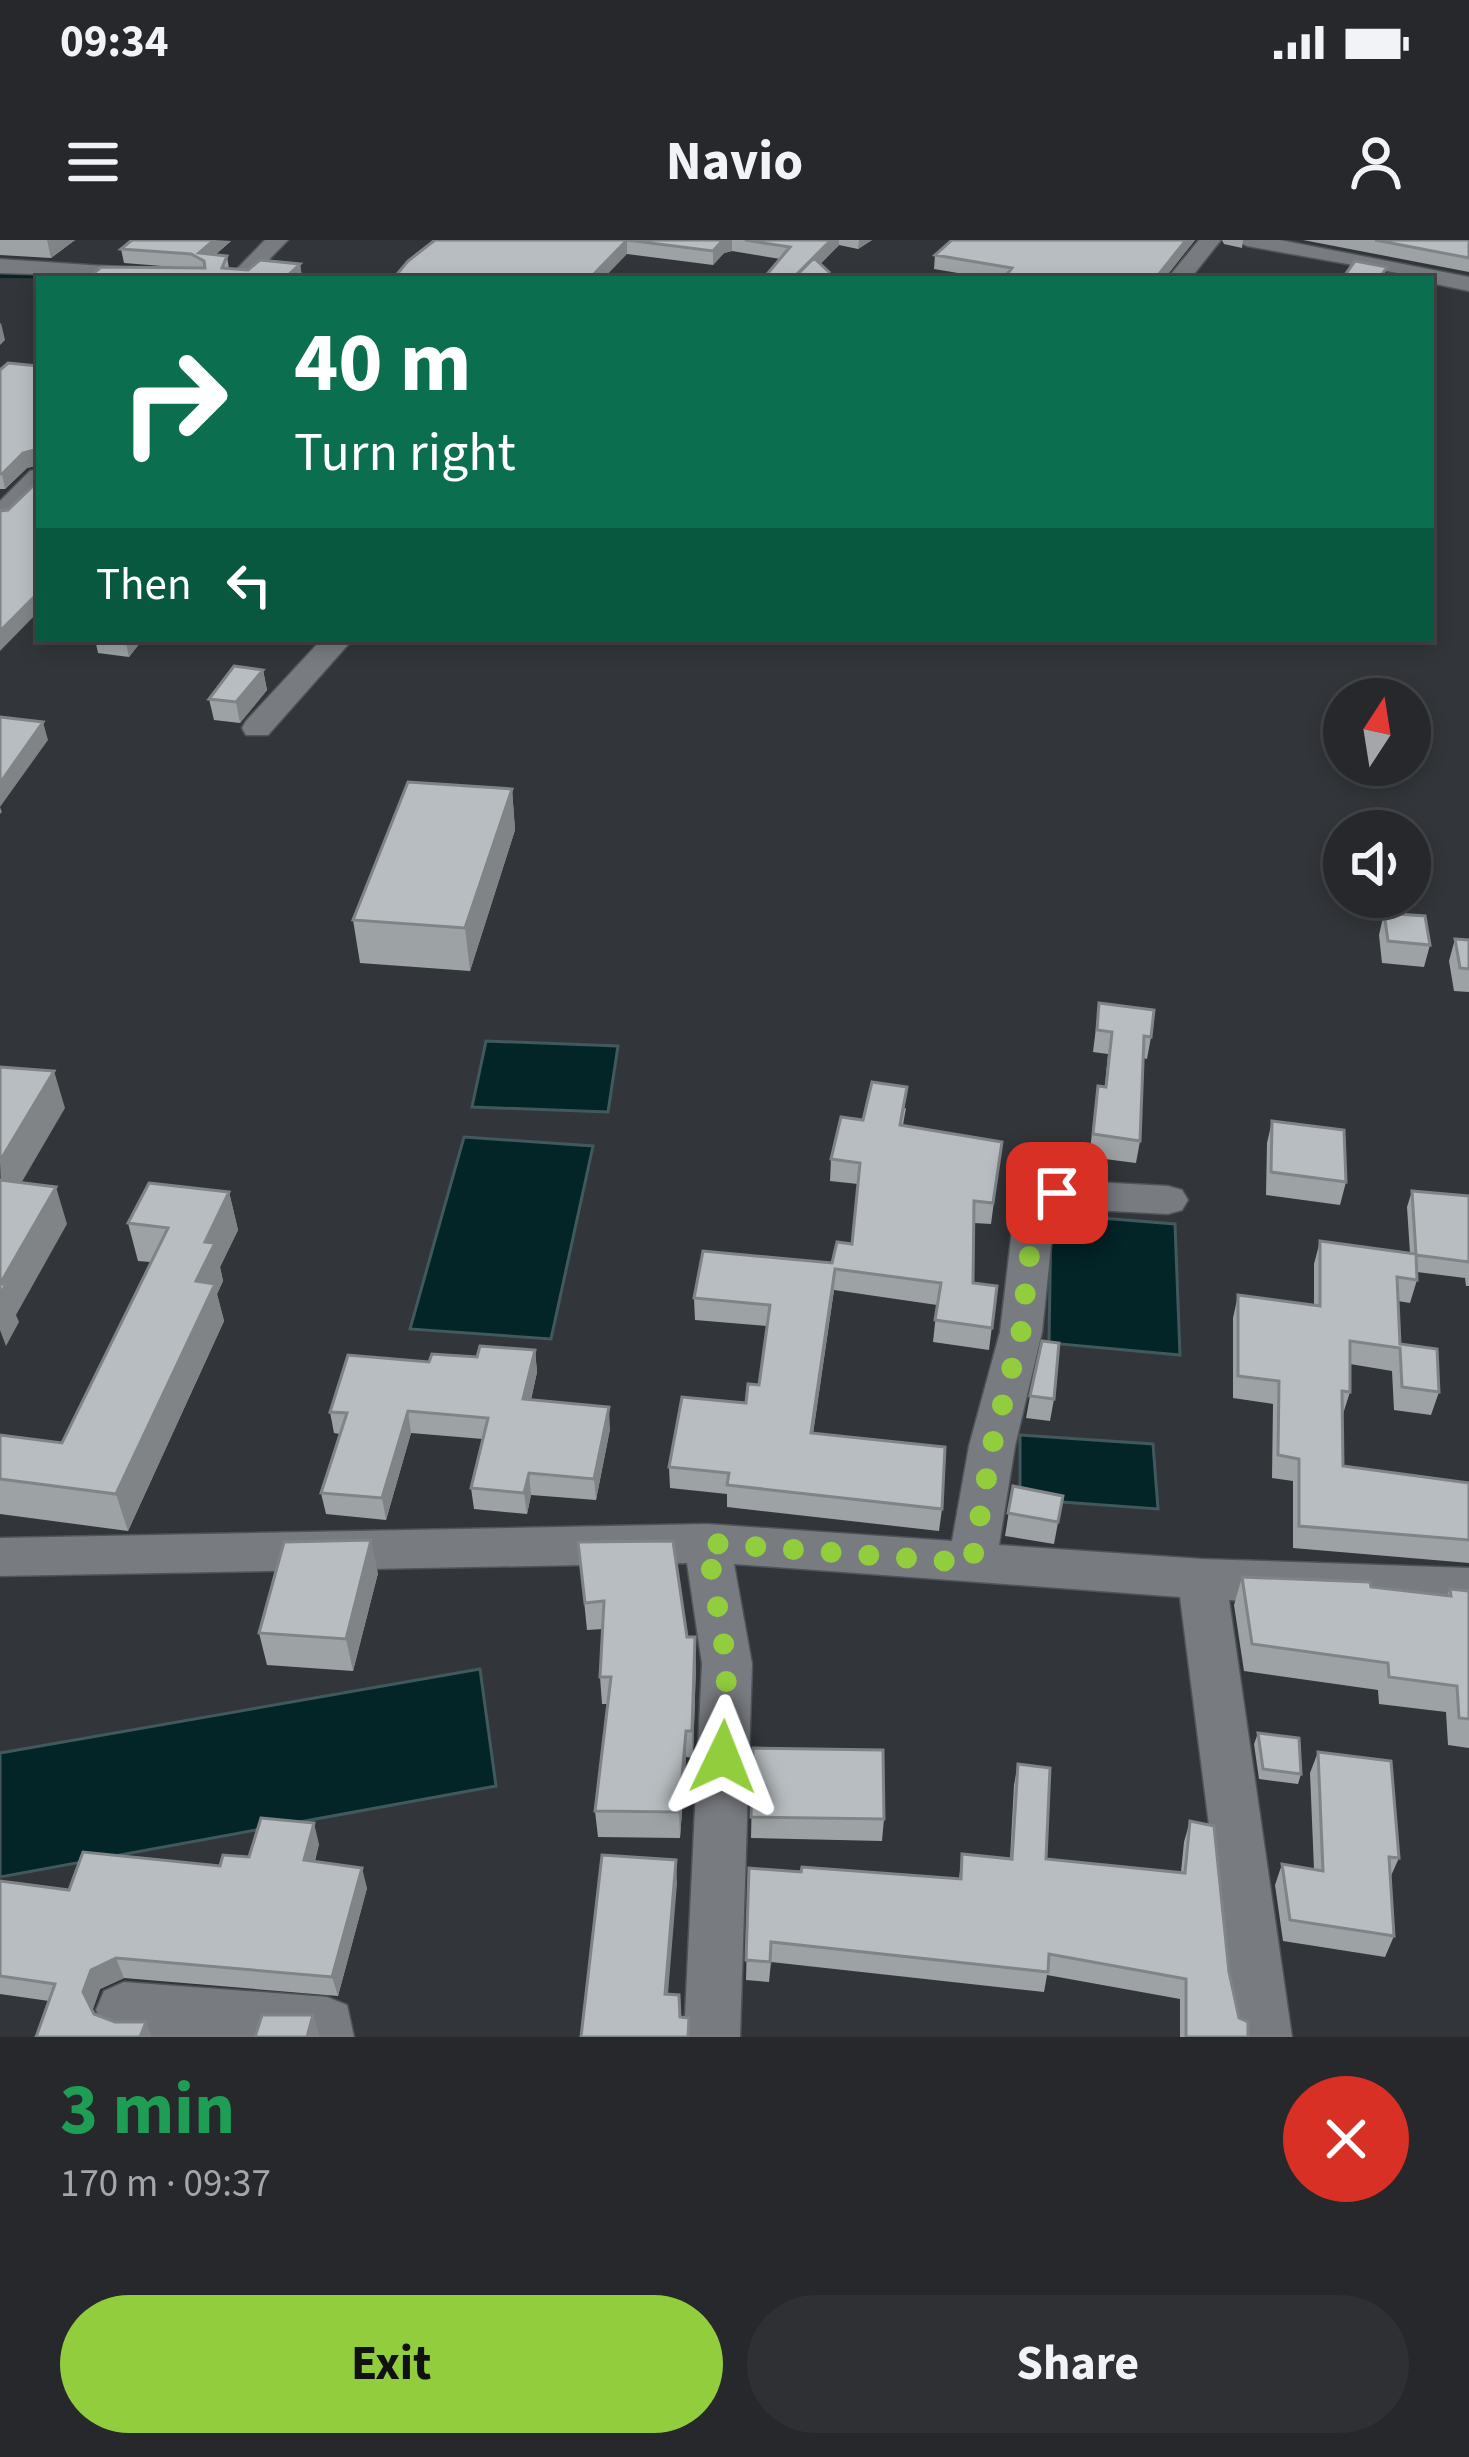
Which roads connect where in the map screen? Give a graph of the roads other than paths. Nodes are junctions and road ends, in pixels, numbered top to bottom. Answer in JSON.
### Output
{"nodes":[{"id":1,"x":27,"y":240,"type":"edge"},
{"id":2,"x":277,"y":240,"type":"edge"},
{"id":3,"x":1210,"y":240,"type":"edge"},
{"id":4,"x":1247,"y":240,"type":"edge"},
{"id":5,"x":1282,"y":243,"type":"edge"},
{"id":6,"x":0,"y":266,"type":"edge"},
{"id":7,"x":148,"y":276,"type":"edge"},
{"id":8,"x":241,"y":276,"type":"edge"},
{"id":9,"x":1180,"y":276,"type":"edge"},
{"id":10,"x":1433,"y":276,"type":"edge"},
{"id":11,"x":1434,"y":276,"type":"edge"},
{"id":12,"x":1469,"y":284,"type":"edge"},
{"id":13,"x":0,"y":474,"type":"edge"},
{"id":14,"x":36,"y":478,"type":"edge"},
{"id":15,"x":36,"y":480,"type":"edge"},
{"id":16,"x":0,"y":516,"type":"edge"},
{"id":17,"x":335,"y":642,"type":"edge"},
{"id":18,"x":257,"y":728,"type":"dead end"},
{"id":19,"x":1168,"y":1200,"type":"dead end"},
{"id":20,"x":707,"y":1543,"type":"junction"},
{"id":21,"x":3,"y":1563,"type":"edge"},
{"id":22,"x":972,"y":1563,"type":"junction"},
{"id":23,"x":1202,"y":1579,"type":"junction"},
{"id":24,"x":1469,"y":1588,"type":"edge"},
{"id":25,"x":124,"y":2010,"type":"dead end"},
{"id":26,"x":326,"y":2037,"type":"edge"},
{"id":27,"x":712,"y":2037,"type":"edge"},
{"id":28,"x":1264,"y":2037,"type":"edge"}],
"edges":[{"from":1,"to":6,"type":"street"},
{"from":2,"to":8,"type":"street"},
{"from":3,"to":9,"type":"street"},
{"from":4,"to":5,"type":"street"},
{"from":5,"to":10,"type":"street"},
{"from":6,"to":7,"type":"street"},
{"from":11,"to":12,"type":"street"},
{"from":13,"to":14,"type":"street"},
{"from":15,"to":16,"type":"street"},
{"from":17,"to":18,"type":"street"},
{"from":19,"to":22,"type":"street"},
{"from":20,"to":21,"type":"street"},
{"from":20,"to":22,"type":"street"},
{"from":20,"to":27,"type":"street"},
{"from":22,"to":23,"type":"street"},
{"from":23,"to":24,"type":"street"},
{"from":23,"to":28,"type":"street"},
{"from":25,"to":26,"type":"street"}]}
